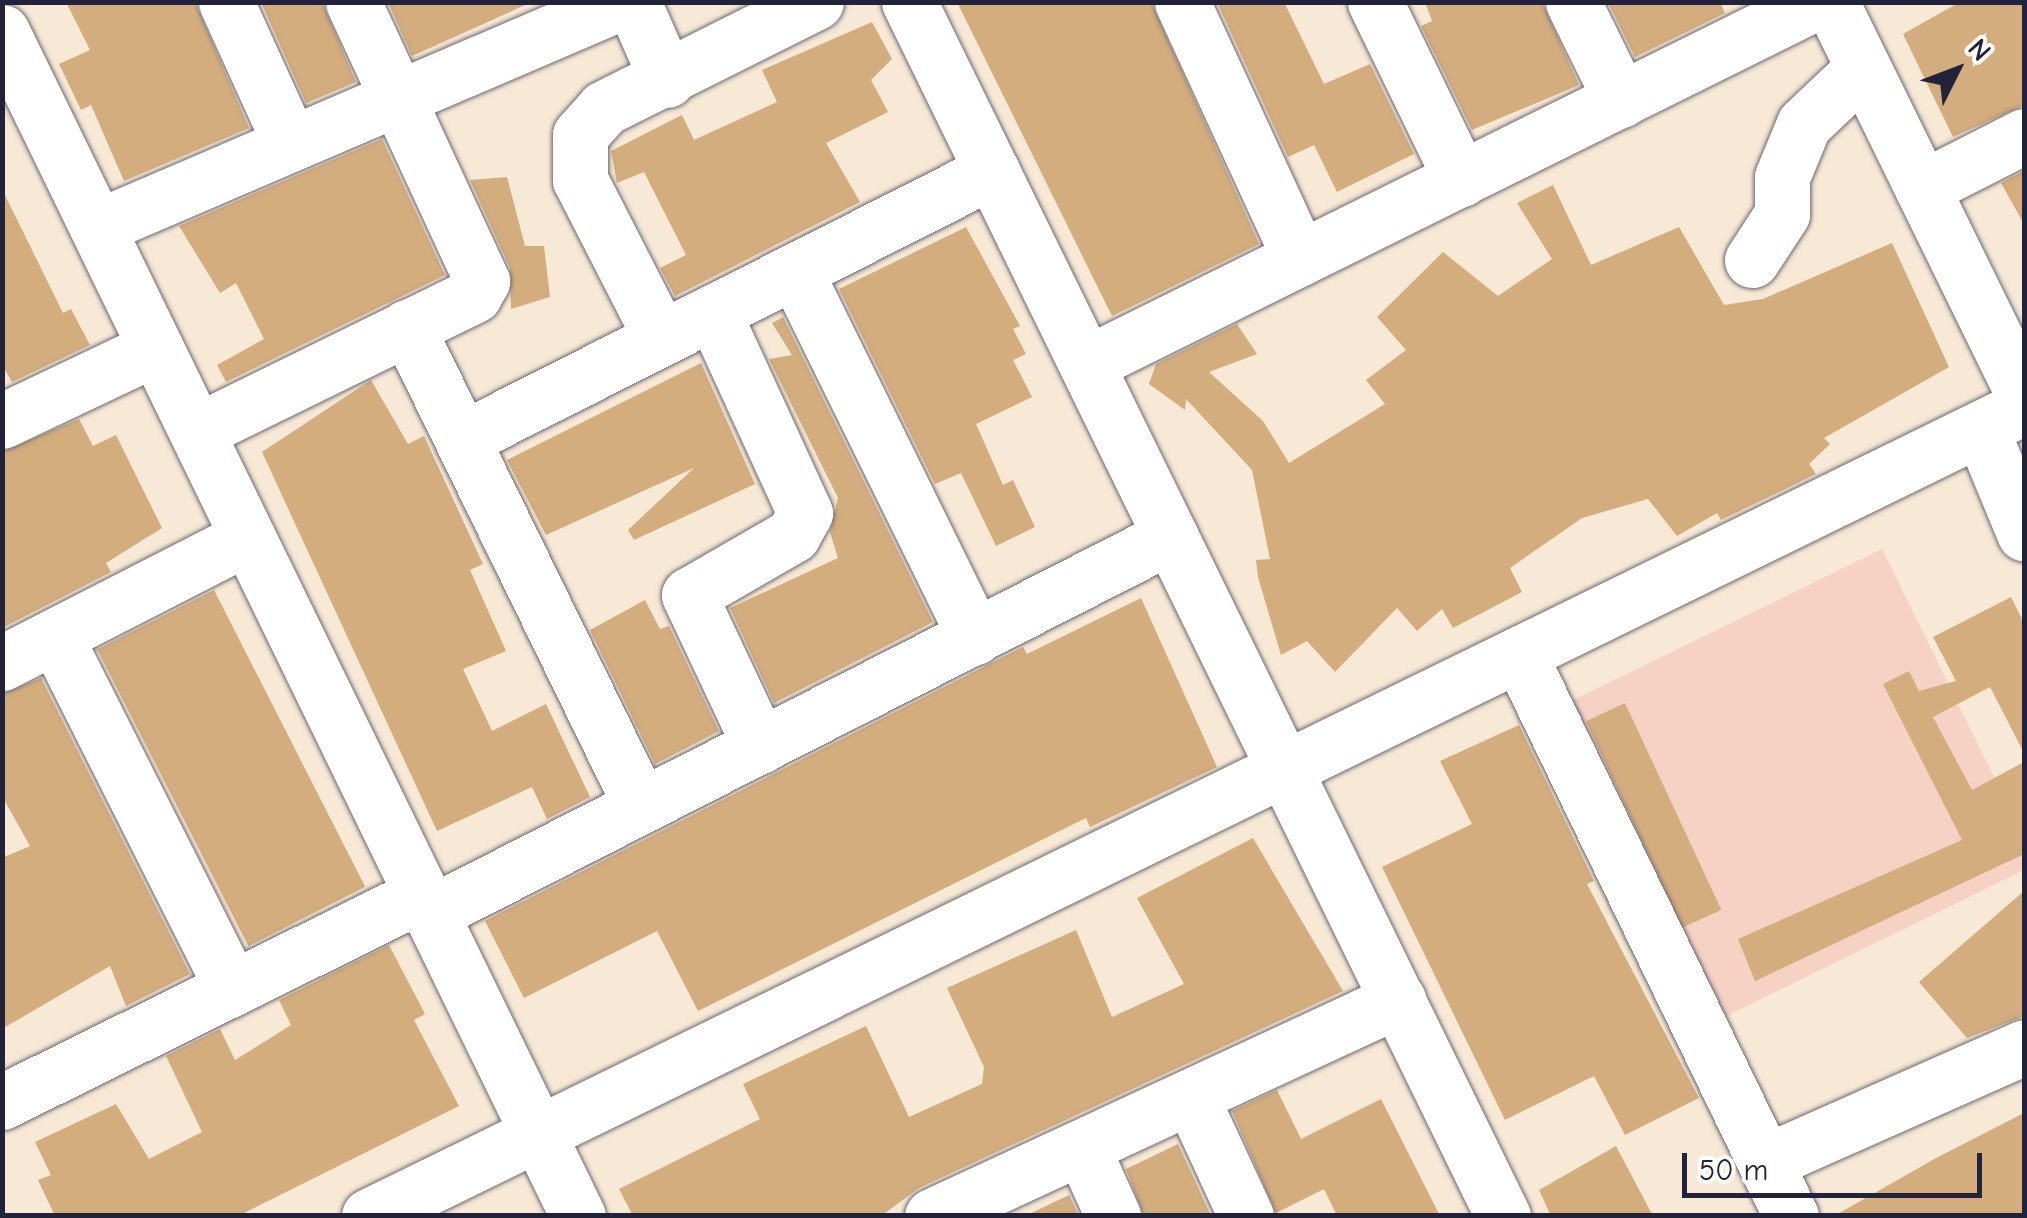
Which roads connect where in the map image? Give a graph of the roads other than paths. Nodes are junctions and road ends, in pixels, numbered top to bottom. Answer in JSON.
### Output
{"nodes":[{"id":1,"x":226,"y":2,"type":"edge"},
{"id":2,"x":353,"y":2,"type":"edge"},
{"id":3,"x":622,"y":2,"type":"edge"},
{"id":4,"x":633,"y":2,"type":"edge"},
{"id":5,"x":816,"y":2,"type":"edge"},
{"id":6,"x":909,"y":2,"type":"edge"},
{"id":7,"x":1182,"y":2,"type":"edge"},
{"id":8,"x":1374,"y":2,"type":"edge"},
{"id":9,"x":1573,"y":2,"type":"edge"},
{"id":10,"x":1817,"y":2,"type":"edge"},
{"id":11,"x":1831,"y":2,"type":"edge"},
{"id":12,"x":2,"y":32,"type":"edge"},
{"id":13,"x":1863,"y":68,"type":"junction"},
{"id":14,"x":667,"y":80,"type":"junction"},
{"id":15,"x":398,"y":100,"type":"junction"},
{"id":16,"x":1621,"y":100,"type":"junction"},
{"id":17,"x":2024,"y":136,"type":"edge"},
{"id":18,"x":290,"y":143,"type":"junction"},
{"id":19,"x":992,"y":171,"type":"junction"},
{"id":20,"x":1461,"y":179,"type":"junction"},
{"id":21,"x":1922,"y":188,"type":"junction"},
{"id":22,"x":98,"y":226,"type":"junction"},
{"id":23,"x":1300,"y":258,"type":"junction"},
{"id":24,"x":1752,"y":260,"type":"dead end"},
{"id":25,"x":796,"y":271,"type":"junction"},
{"id":26,"x":713,"y":312,"type":"junction"},
{"id":27,"x":407,"y":326,"type":"junction"},
{"id":28,"x":661,"y":338,"type":"junction"},
{"id":29,"x":156,"y":348,"type":"junction"},
{"id":30,"x":1086,"y":364,"type":"junction"},
{"id":31,"x":2024,"y":396,"type":"edge"},
{"id":32,"x":2003,"y":418,"type":"edge"},
{"id":33,"x":2,"y":421,"type":"edge"},
{"id":34,"x":196,"y":431,"type":"junction"},
{"id":35,"x":462,"y":439,"type":"junction"},
{"id":36,"x":2024,"y":532,"type":"edge"},
{"id":37,"x":1171,"y":536,"type":"junction"},
{"id":38,"x":248,"y":537,"type":"junction"},
{"id":39,"x":55,"y":636,"type":"junction"},
{"id":40,"x":975,"y":637,"type":"junction"},
{"id":41,"x":1520,"y":654,"type":"junction"},
{"id":42,"x":2,"y":662,"type":"edge"},
{"id":43,"x":760,"y":746,"type":"junction"},
{"id":44,"x":1284,"y":768,"type":"junction"},
{"id":45,"x":641,"y":806,"type":"junction"},
{"id":46,"x":426,"y":904,"type":"junction"},
{"id":47,"x":232,"y":988,"type":"junction"},
{"id":48,"x":1398,"y":1000,"type":"junction"},
{"id":49,"x":2024,"y":1047,"type":"edge"},
{"id":50,"x":1191,"y":1097,"type":"junction"},
{"id":51,"x":2,"y":1102,"type":"edge"},
{"id":52,"x":538,"y":1133,"type":"junction"},
{"id":53,"x":1082,"y":1147,"type":"junction"},
{"id":54,"x":1766,"y":1162,"type":"junction"},
{"id":55,"x":369,"y":1216,"type":"edge"},
{"id":56,"x":578,"y":1216,"type":"edge"},
{"id":57,"x":932,"y":1216,"type":"edge"},
{"id":58,"x":1113,"y":1216,"type":"edge"},
{"id":59,"x":1246,"y":1216,"type":"edge"},
{"id":60,"x":1503,"y":1216,"type":"edge"},
{"id":61,"x":1791,"y":1216,"type":"edge"}],
"edges":[{"from":1,"to":18,"type":"street"},
{"from":2,"to":15,"type":"street"},
{"from":3,"to":15,"type":"street"},
{"from":4,"to":14,"type":"street"},
{"from":5,"to":14,"type":"street"},
{"from":6,"to":19,"type":"street"},
{"from":7,"to":23,"type":"street"},
{"from":8,"to":20,"type":"street"},
{"from":9,"to":16,"type":"street"},
{"from":10,"to":16,"type":"street"},
{"from":11,"to":13,"type":"street"},
{"from":12,"to":22,"type":"street"},
{"from":13,"to":21,"type":"street"},
{"from":13,"to":24,"type":"street"},
{"from":14,"to":28,"type":"street"},
{"from":15,"to":18,"type":"street"},
{"from":15,"to":27,"type":"street"},
{"from":16,"to":20,"type":"street"},
{"from":17,"to":21,"type":"street"},
{"from":18,"to":22,"type":"street"},
{"from":19,"to":25,"type":"street"},
{"from":19,"to":30,"type":"street"},
{"from":20,"to":23,"type":"street"},
{"from":21,"to":31,"type":"street"},
{"from":22,"to":29,"type":"street"},
{"from":23,"to":30,"type":"street"},
{"from":25,"to":26,"type":"street"},
{"from":25,"to":40,"type":"street"},
{"from":26,"to":28,"type":"street"},
{"from":26,"to":43,"type":"street"},
{"from":27,"to":34,"type":"street"},
{"from":27,"to":35,"type":"street"},
{"from":28,"to":35,"type":"street"},
{"from":29,"to":33,"type":"street"},
{"from":29,"to":34,"type":"street"},
{"from":30,"to":37,"type":"street"},
{"from":32,"to":36,"type":"street"},
{"from":32,"to":41,"type":"street"},
{"from":34,"to":38,"type":"street"},
{"from":35,"to":45,"type":"street"},
{"from":37,"to":40,"type":"street"},
{"from":37,"to":44,"type":"street"},
{"from":38,"to":39,"type":"street"},
{"from":38,"to":46,"type":"street"},
{"from":39,"to":42,"type":"street"},
{"from":39,"to":47,"type":"street"},
{"from":40,"to":43,"type":"street"},
{"from":41,"to":44,"type":"street"},
{"from":41,"to":54,"type":"street"},
{"from":43,"to":45,"type":"street"},
{"from":44,"to":48,"type":"street"},
{"from":44,"to":52,"type":"street"},
{"from":45,"to":46,"type":"street"},
{"from":46,"to":47,"type":"street"},
{"from":46,"to":52,"type":"street"},
{"from":47,"to":51,"type":"street"},
{"from":48,"to":50,"type":"street"},
{"from":48,"to":60,"type":"street"},
{"from":49,"to":54,"type":"street"},
{"from":50,"to":53,"type":"street"},
{"from":50,"to":59,"type":"street"},
{"from":52,"to":55,"type":"street"},
{"from":52,"to":56,"type":"street"},
{"from":53,"to":57,"type":"street"},
{"from":53,"to":58,"type":"street"},
{"from":54,"to":61,"type":"street"}]}
